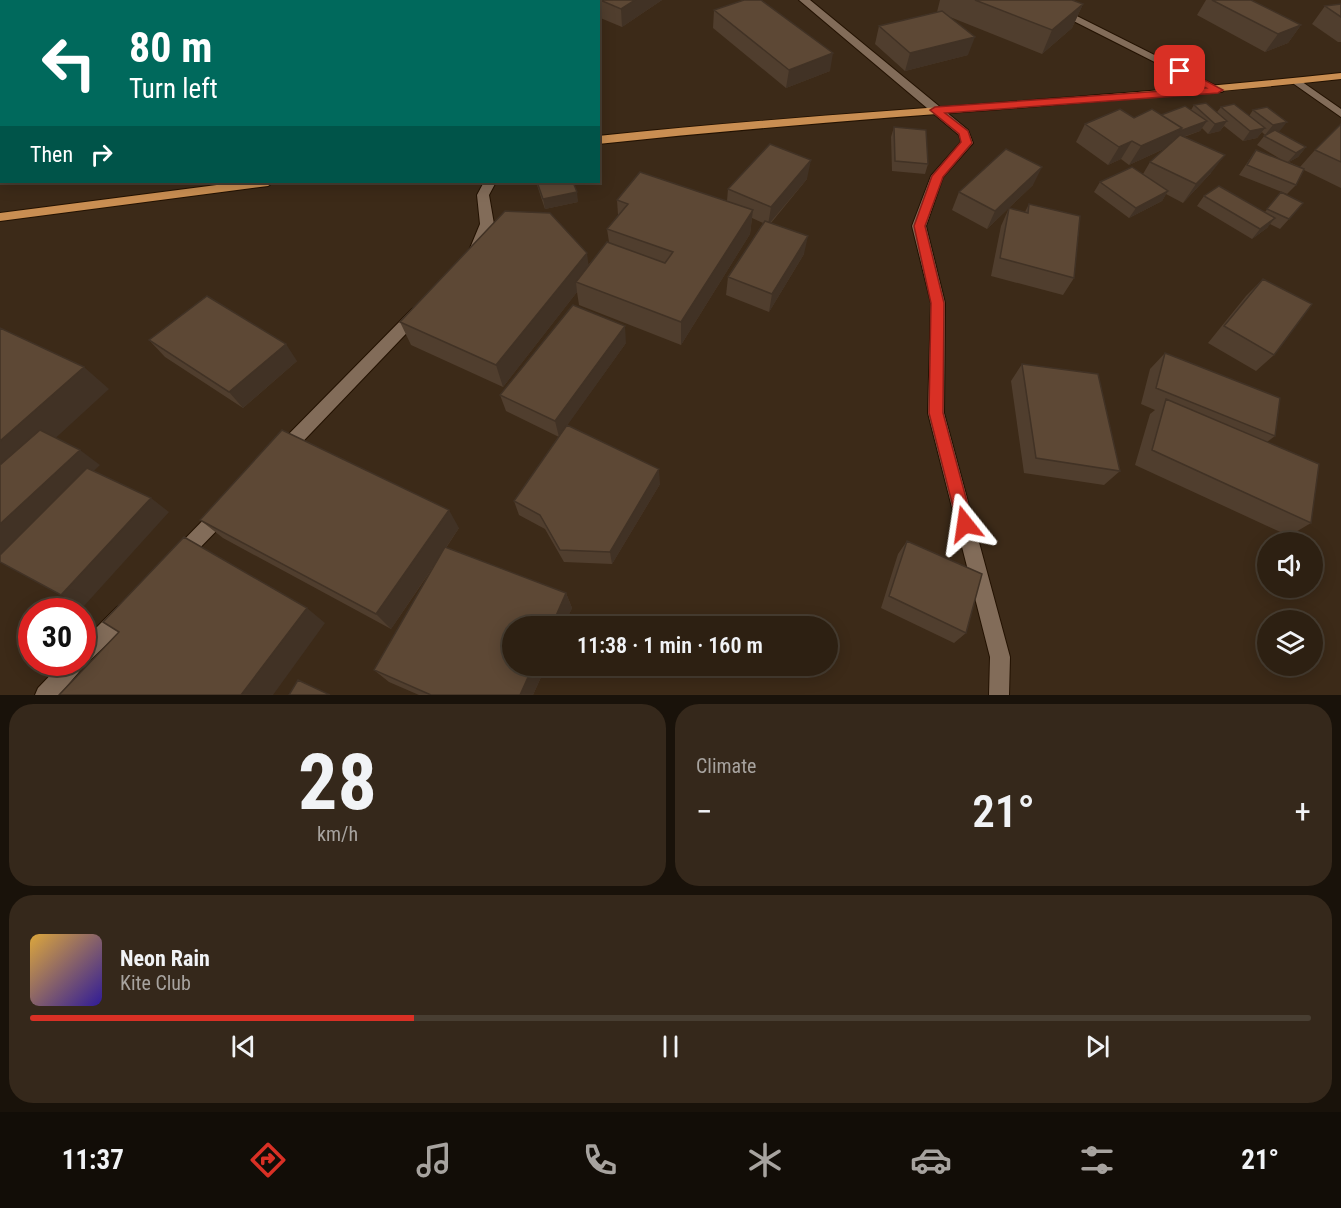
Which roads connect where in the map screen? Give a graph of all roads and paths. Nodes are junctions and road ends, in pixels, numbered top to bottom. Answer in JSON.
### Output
{"nodes":[{"id":1,"x":804,"y":0,"type":"edge"},
{"id":2,"x":1037,"y":0,"type":"edge"},
{"id":3,"x":1341,"y":76,"type":"edge"},
{"id":4,"x":1298,"y":82,"type":"junction"},
{"id":5,"x":1218,"y":90,"type":"junction"},
{"id":6,"x":935,"y":110,"type":"junction"},
{"id":7,"x":1341,"y":114,"type":"edge"},
{"id":8,"x":600,"y":140,"type":"edge"},
{"id":9,"x":260,"y":183,"type":"edge"},
{"id":10,"x":489,"y":183,"type":"edge"},
{"id":11,"x":0,"y":216,"type":"edge"},
{"id":12,"x":460,"y":269,"type":"edge"},
{"id":13,"x":430,"y":300,"type":"edge"},
{"id":14,"x":274,"y":460,"type":"edge"},
{"id":15,"x":232,"y":503,"type":"edge"},
{"id":16,"x":166,"y":571,"type":"edge"},
{"id":17,"x":132,"y":605,"type":"edge"},
{"id":18,"x":96,"y":642,"type":"edge"},
{"id":19,"x":63,"y":676,"type":"edge"},
{"id":20,"x":45,"y":695,"type":"edge"},
{"id":21,"x":999,"y":695,"type":"edge"}],
"edges":[{"from":1,"to":6,"type":"street"},
{"from":2,"to":5,"type":"street"},
{"from":3,"to":4,"type":"main road"},
{"from":4,"to":5,"type":"main road"},
{"from":4,"to":7,"type":"street"},
{"from":5,"to":6,"type":"main road"},
{"from":6,"to":8,"type":"main road"},
{"from":6,"to":21,"type":"street"},
{"from":9,"to":11,"type":"main road"},
{"from":10,"to":12,"type":"street"},
{"from":13,"to":14,"type":"street"},
{"from":15,"to":16,"type":"street"},
{"from":17,"to":18,"type":"street"},
{"from":19,"to":20,"type":"street"}]}
